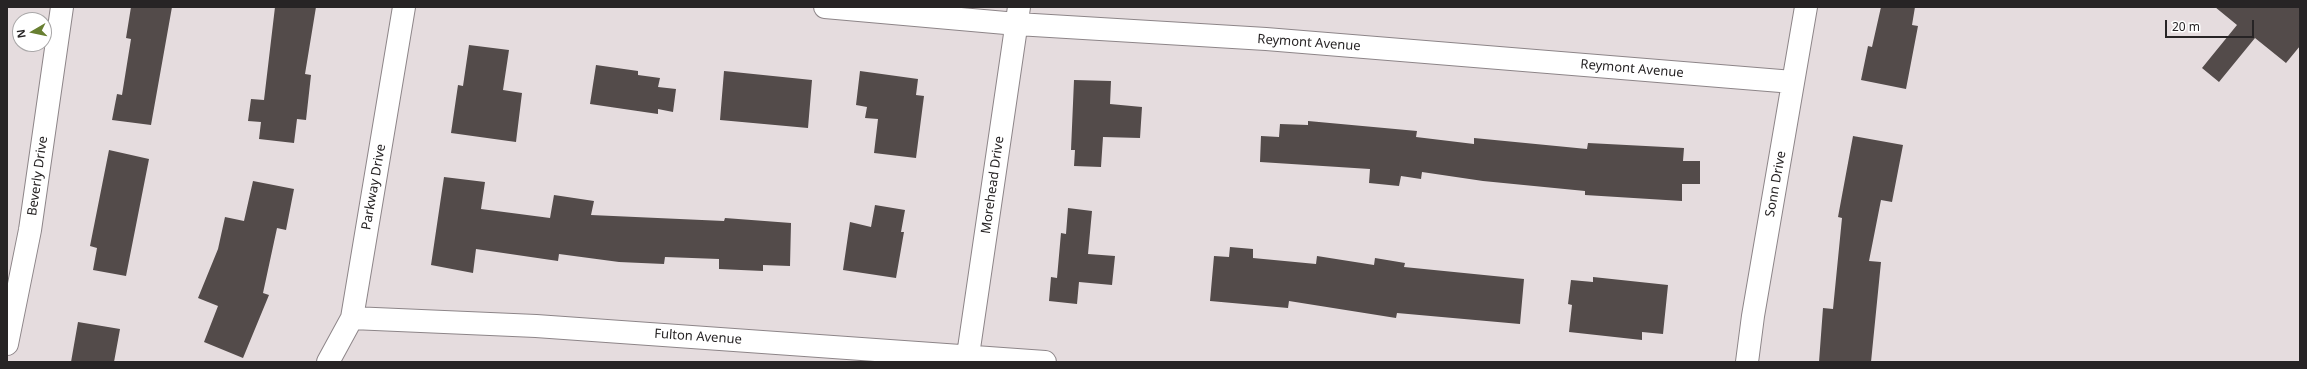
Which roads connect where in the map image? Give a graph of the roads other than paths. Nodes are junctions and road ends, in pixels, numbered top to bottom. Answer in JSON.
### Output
{"nodes":[{"id":1,"x":62,"y":7,"type":"edge"},
{"id":2,"x":404,"y":7,"type":"edge"},
{"id":3,"x":825,"y":7,"type":"edge"},
{"id":4,"x":1806,"y":7,"type":"edge"},
{"id":5,"x":1018,"y":15,"type":"edge"},
{"id":6,"x":1794,"y":82,"type":"junction"},
{"id":7,"x":352,"y":318,"type":"junction"},
{"id":8,"x":7,"y":344,"type":"edge"},
{"id":9,"x":968,"y":359,"type":"edge"},
{"id":10,"x":328,"y":362,"type":"edge"},
{"id":11,"x":1044,"y":362,"type":"edge"},
{"id":12,"x":1747,"y":362,"type":"edge"}],
"edges":[{"from":1,"to":8,"type":"street","name":"Beverly Drive"},
{"from":2,"to":7,"type":"street","name":"Parkway Drive"},
{"from":3,"to":5,"type":"street","name":"Reymont Avenue"},
{"from":4,"to":6,"type":"street","name":"Sonn Drive"},
{"from":5,"to":6,"type":"street","name":"Reymont Avenue"},
{"from":5,"to":9,"type":"street","name":"Morehead Drive"},
{"from":6,"to":12,"type":"street","name":"Sonn Drive"},
{"from":7,"to":9,"type":"street","name":"Fulton Avenue"},
{"from":7,"to":10,"type":"street","name":"Parkway Drive"},
{"from":9,"to":11,"type":"street","name":"Fulton Avenue"}]}
